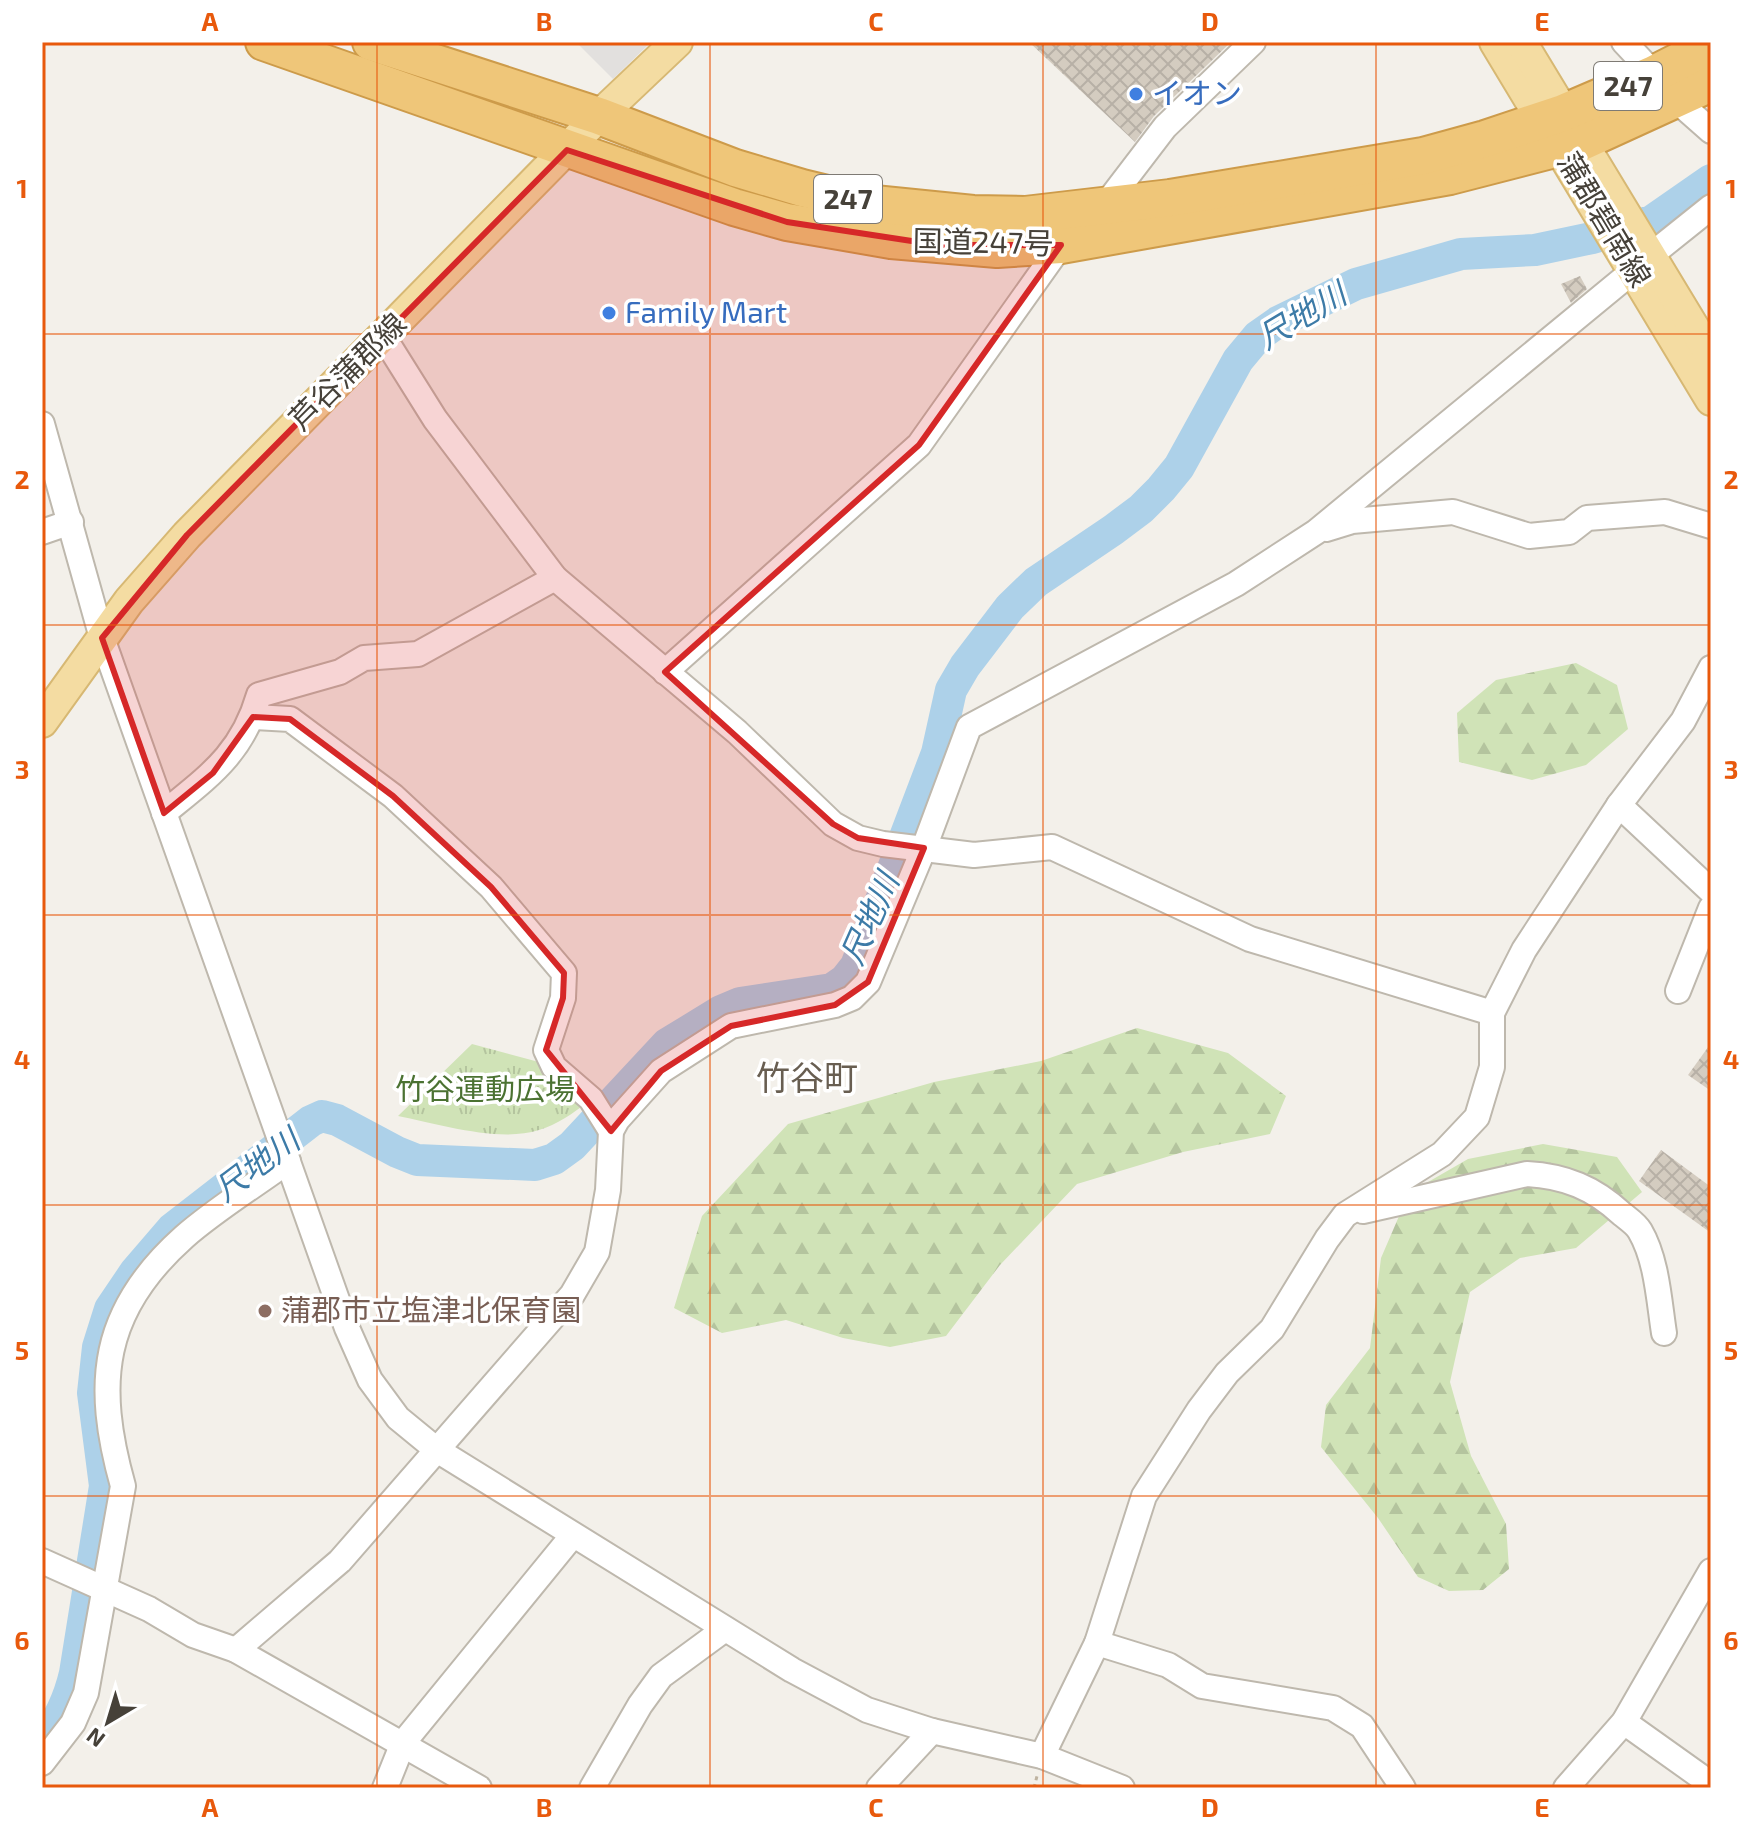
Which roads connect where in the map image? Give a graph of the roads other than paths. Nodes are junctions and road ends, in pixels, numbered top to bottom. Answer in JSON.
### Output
{"nodes":[{"id":1,"x":264,"y":42,"type":"edge"},
{"id":2,"x":351,"y":42,"type":"edge"},
{"id":3,"x":371,"y":42,"type":"edge"},
{"id":4,"x":677,"y":42,"type":"edge"},
{"id":5,"x":1253,"y":42,"type":"edge"},
{"id":6,"x":1495,"y":42,"type":"edge"},
{"id":7,"x":1521,"y":42,"type":"edge"},
{"id":8,"x":1624,"y":42,"type":"edge"},
{"id":9,"x":1711,"y":45,"type":"edge"},
{"id":10,"x":1711,"y":83,"type":"edge"},
{"id":11,"x":1666,"y":88,"type":"junction"},
{"id":12,"x":599,"y":116,"type":"junction"},
{"id":13,"x":1562,"y":130,"type":"junction"},
{"id":14,"x":1711,"y":131,"type":"edge"},
{"id":15,"x":567,"y":150,"type":"junction"},
{"id":16,"x":1110,"y":207,"type":"junction"},
{"id":17,"x":1711,"y":207,"type":"edge"},
{"id":18,"x":824,"y":227,"type":"junction"},
{"id":19,"x":1628,"y":240,"type":"junction"},
{"id":20,"x":1061,"y":245,"type":"junction"},
{"id":21,"x":383,"y":336,"type":"junction"},
{"id":22,"x":1711,"y":356,"type":"edge"},
{"id":23,"x":1711,"y":400,"type":"edge"},
{"id":24,"x":42,"y":424,"type":"edge"},
{"id":25,"x":71,"y":522,"type":"junction"},
{"id":26,"x":1711,"y":526,"type":"edge"},
{"id":27,"x":42,"y":532,"type":"edge"},
{"id":28,"x":1316,"y":532,"type":"junction"},
{"id":29,"x":555,"y":578,"type":"junction"},
{"id":30,"x":102,"y":638,"type":"junction"},
{"id":31,"x":1711,"y":668,"type":"edge"},
{"id":32,"x":665,"y":672,"type":"junction"},
{"id":33,"x":253,"y":717,"type":"junction"},
{"id":34,"x":42,"y":722,"type":"edge"},
{"id":35,"x":1619,"y":805,"type":"junction"},
{"id":36,"x":164,"y":813,"type":"junction"},
{"id":37,"x":912,"y":847,"type":"junction"},
{"id":38,"x":1711,"y":891,"type":"edge"},
{"id":39,"x":1711,"y":908,"type":"edge"},
{"id":40,"x":1678,"y":991,"type":"dead end"},
{"id":41,"x":1492,"y":1013,"type":"junction"},
{"id":42,"x":605,"y":1121,"type":"junction"},
{"id":43,"x":287,"y":1158,"type":"junction"},
{"id":44,"x":1345,"y":1215,"type":"junction"},
{"id":45,"x":1664,"y":1333,"type":"dead end"},
{"id":46,"x":437,"y":1450,"type":"junction"},
{"id":47,"x":573,"y":1535,"type":"junction"},
{"id":48,"x":42,"y":1561,"type":"edge"},
{"id":49,"x":1710,"y":1573,"type":"edge"},
{"id":50,"x":94,"y":1584,"type":"junction"},
{"id":51,"x":725,"y":1629,"type":"junction"},
{"id":52,"x":1097,"y":1643,"type":"junction"},
{"id":53,"x":236,"y":1650,"type":"junction"},
{"id":54,"x":1624,"y":1722,"type":"junction"},
{"id":55,"x":932,"y":1731,"type":"junction"},
{"id":56,"x":403,"y":1743,"type":"junction"},
{"id":57,"x":1042,"y":1756,"type":"junction"},
{"id":58,"x":42,"y":1763,"type":"edge"},
{"id":59,"x":1711,"y":1784,"type":"edge"},
{"id":60,"x":385,"y":1788,"type":"edge"},
{"id":61,"x":479,"y":1788,"type":"edge"},
{"id":62,"x":592,"y":1788,"type":"edge"},
{"id":63,"x":879,"y":1788,"type":"edge"},
{"id":64,"x":1122,"y":1788,"type":"edge"},
{"id":65,"x":1403,"y":1788,"type":"edge"},
{"id":66,"x":1566,"y":1788,"type":"edge"}],
"edges":[{"from":1,"to":15,"type":"highway","name":"国道247号","number":"247"},
{"from":2,"to":15,"type":"highway"},
{"from":3,"to":12,"type":"highway","name":"国道247号","number":"247"},
{"from":4,"to":12,"type":"main road","name":"芦谷蒲郡線"},
{"from":5,"to":16,"type":"street"},
{"from":6,"to":13,"type":"main road","name":"蒲郡碧南線"},
{"from":7,"to":13,"type":"main road","name":"蒲郡碧南線"},
{"from":8,"to":11,"type":"street"},
{"from":9,"to":11,"type":"highway","name":"国道247号","number":"247"},
{"from":10,"to":11,"type":"highway","name":"国道247号","number":"247"},
{"from":11,"to":13,"type":"highway","name":"国道247号","number":"247"},
{"from":11,"to":14,"type":"street"},
{"from":12,"to":15,"type":"main road","name":"芦谷蒲郡線"},
{"from":12,"to":16,"type":"highway","name":"国道247号","number":"247"},
{"from":12,"to":18,"type":"highway","number":"247"},
{"from":13,"to":16,"type":"highway","name":"国道247号","number":"247"},
{"from":13,"to":19,"type":"main road","name":"蒲郡碧南線"},
{"from":13,"to":20,"type":"highway","name":"国道247号","number":"247"},
{"from":15,"to":18,"type":"highway","name":"国道247号","number":"247"},
{"from":15,"to":21,"type":"main road","name":"芦谷蒲郡線"},
{"from":17,"to":19,"type":"street"},
{"from":18,"to":20,"type":"highway","name":"国道247号","number":"247"},
{"from":19,"to":22,"type":"main road","name":"蒲郡碧南線"},
{"from":19,"to":23,"type":"main road","name":"蒲郡碧南線"},
{"from":19,"to":28,"type":"street"},
{"from":20,"to":32,"type":"street"},
{"from":21,"to":29,"type":"street"},
{"from":21,"to":30,"type":"main road","name":"芦谷蒲郡線"},
{"from":24,"to":25,"type":"street"},
{"from":25,"to":27,"type":"street"},
{"from":25,"to":30,"type":"street"},
{"from":26,"to":28,"type":"street"},
{"from":28,"to":37,"type":"street"},
{"from":29,"to":32,"type":"street"},
{"from":29,"to":33,"type":"street"},
{"from":30,"to":34,"type":"main road","name":"芦谷蒲郡線"},
{"from":30,"to":36,"type":"street"},
{"from":31,"to":35,"type":"street"},
{"from":32,"to":37,"type":"street"},
{"from":33,"to":36,"type":"street"},
{"from":33,"to":42,"type":"street"},
{"from":35,"to":38,"type":"street"},
{"from":35,"to":41,"type":"street"},
{"from":36,"to":43,"type":"street"},
{"from":37,"to":41,"type":"street"},
{"from":37,"to":42,"type":"street"},
{"from":39,"to":40,"type":"street"},
{"from":41,"to":44,"type":"street"},
{"from":42,"to":46,"type":"street"},
{"from":43,"to":46,"type":"street"},
{"from":43,"to":50,"type":"street"},
{"from":44,"to":45,"type":"street"},
{"from":44,"to":52,"type":"street"},
{"from":46,"to":47,"type":"street"},
{"from":46,"to":53,"type":"street"},
{"from":47,"to":51,"type":"street"},
{"from":47,"to":56,"type":"street"},
{"from":48,"to":50,"type":"street"},
{"from":49,"to":54,"type":"street"},
{"from":50,"to":53,"type":"street"},
{"from":50,"to":58,"type":"street"},
{"from":51,"to":55,"type":"street"},
{"from":51,"to":62,"type":"street"},
{"from":52,"to":57,"type":"street"},
{"from":52,"to":65,"type":"street"},
{"from":53,"to":56,"type":"street"},
{"from":54,"to":59,"type":"street"},
{"from":54,"to":66,"type":"street"},
{"from":55,"to":57,"type":"street"},
{"from":55,"to":63,"type":"street"},
{"from":56,"to":60,"type":"street"},
{"from":56,"to":61,"type":"street"},
{"from":57,"to":64,"type":"street"}]}
